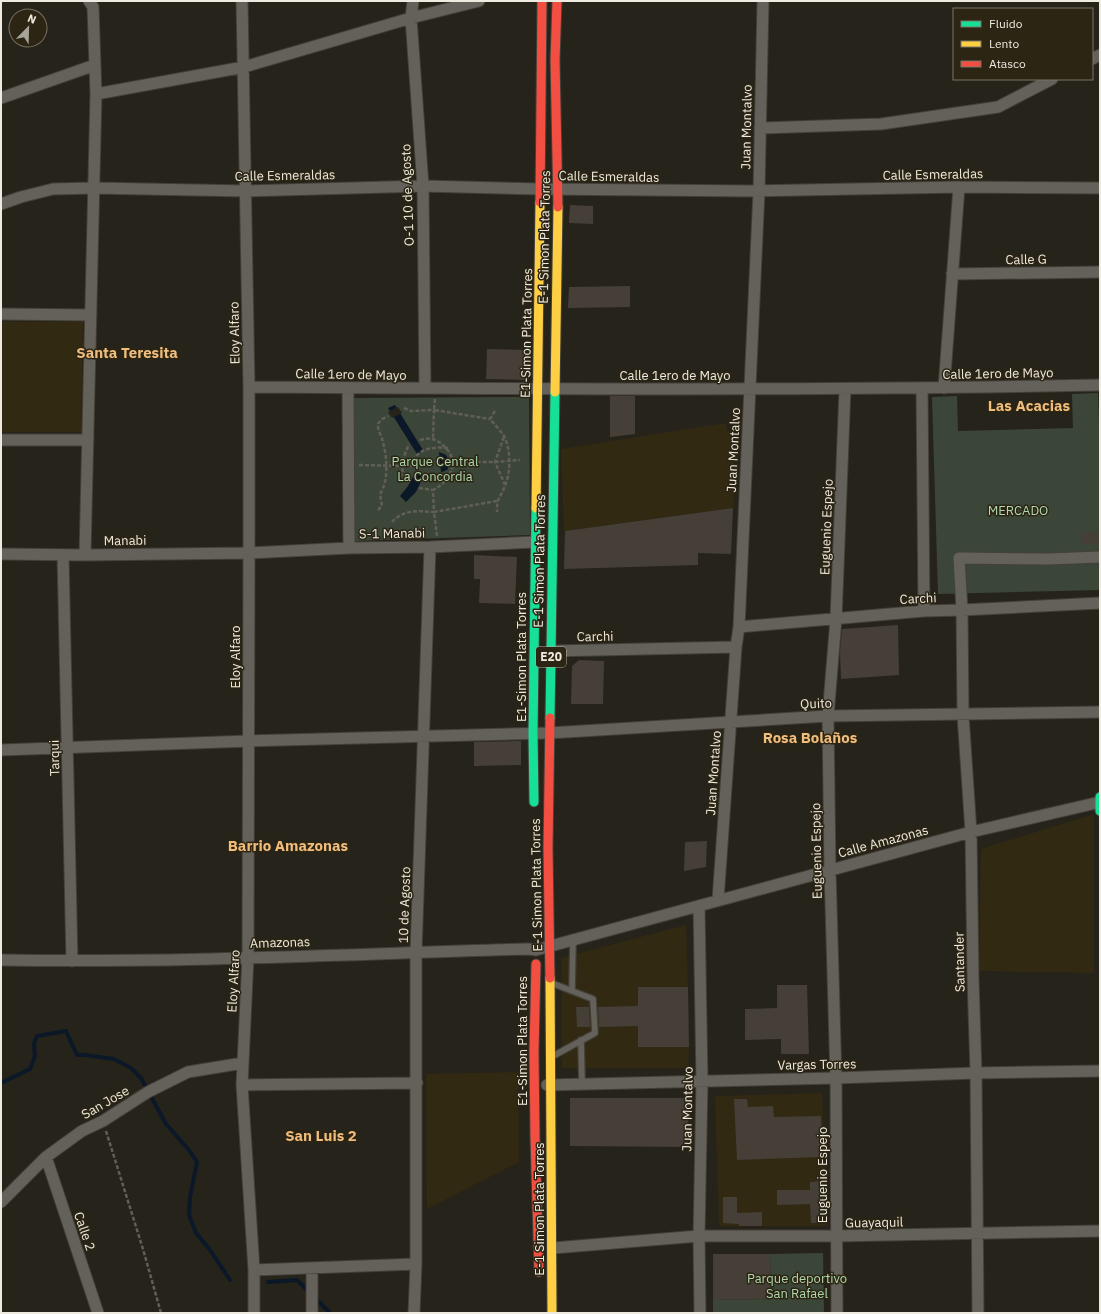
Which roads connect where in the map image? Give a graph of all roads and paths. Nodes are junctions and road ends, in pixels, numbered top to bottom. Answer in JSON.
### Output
{"nodes":[{"id":1,"x":89,"y":1,"type":"edge"},
{"id":2,"x":242,"y":1,"type":"edge"},
{"id":3,"x":413,"y":1,"type":"edge"},
{"id":4,"x":480,"y":1,"type":"edge"},
{"id":5,"x":542,"y":1,"type":"edge"},
{"id":6,"x":557,"y":1,"type":"edge"},
{"id":7,"x":763,"y":1,"type":"edge"},
{"id":8,"x":411,"y":18,"type":"junction"},
{"id":9,"x":95,"y":65,"type":"junction"},
{"id":10,"x":244,"y":67,"type":"junction"},
{"id":11,"x":1050,"y":80,"type":"edge"},
{"id":12,"x":96,"y":94,"type":"junction"},
{"id":13,"x":1,"y":98,"type":"edge"},
{"id":14,"x":760,"y":128,"type":"junction"},
{"id":15,"x":423,"y":186,"type":"junction"},
{"id":16,"x":959,"y":187,"type":"junction"},
{"id":17,"x":94,"y":188,"type":"junction"},
{"id":18,"x":1100,"y":188,"type":"edge"},
{"id":19,"x":541,"y":189,"type":"junction"},
{"id":20,"x":558,"y":189,"type":"junction"},
{"id":21,"x":246,"y":190,"type":"junction"},
{"id":22,"x":759,"y":191,"type":"junction"},
{"id":23,"x":1,"y":204,"type":"edge"},
{"id":24,"x":1100,"y":272,"type":"edge"},
{"id":25,"x":952,"y":274,"type":"junction"},
{"id":26,"x":1,"y":314,"type":"edge"},
{"id":27,"x":91,"y":315,"type":"junction"},
{"id":28,"x":1100,"y":385,"type":"edge"},
{"id":29,"x":249,"y":387,"type":"junction"},
{"id":30,"x":348,"y":388,"type":"junction"},
{"id":31,"x":425,"y":388,"type":"junction"},
{"id":32,"x":944,"y":388,"type":"junction"},
{"id":33,"x":750,"y":389,"type":"junction"},
{"id":34,"x":845,"y":389,"type":"junction"},
{"id":35,"x":922,"y":389,"type":"junction"},
{"id":36,"x":538,"y":390,"type":"junction"},
{"id":37,"x":555,"y":390,"type":"junction"},
{"id":38,"x":435,"y":398,"type":"dead end"},
{"id":39,"x":404,"y":408,"type":"dead end"},
{"id":40,"x":434,"y":410,"type":"junction"},
{"id":41,"x":495,"y":411,"type":"dead end"},
{"id":42,"x":388,"y":416,"type":"dead end"},
{"id":43,"x":490,"y":419,"type":"junction"},
{"id":44,"x":504,"y":437,"type":"junction"},
{"id":45,"x":433,"y":439,"type":"junction"},
{"id":46,"x":1,"y":440,"type":"edge"},
{"id":47,"x":88,"y":440,"type":"junction"},
{"id":48,"x":420,"y":440,"type":"dead end"},
{"id":49,"x":409,"y":444,"type":"dead end"},
{"id":50,"x":448,"y":448,"type":"junction"},
{"id":51,"x":537,"y":460,"type":"junction"},
{"id":52,"x":510,"y":461,"type":"junction"},
{"id":53,"x":454,"y":462,"type":"junction"},
{"id":54,"x":495,"y":462,"type":"junction"},
{"id":55,"x":348,"y":465,"type":"junction"},
{"id":56,"x":386,"y":465,"type":"junction"},
{"id":57,"x":402,"y":466,"type":"junction"},
{"id":58,"x":414,"y":466,"type":"junction"},
{"id":59,"x":449,"y":475,"type":"junction"},
{"id":60,"x":409,"y":482,"type":"dead end"},
{"id":61,"x":505,"y":485,"type":"junction"},
{"id":62,"x":419,"y":488,"type":"dead end"},
{"id":63,"x":433,"y":490,"type":"junction"},
{"id":64,"x":497,"y":501,"type":"junction"},
{"id":65,"x":378,"y":510,"type":"dead end"},
{"id":66,"x":434,"y":512,"type":"junction"},
{"id":67,"x":497,"y":512,"type":"dead end"},
{"id":68,"x":392,"y":522,"type":"dead end"},
{"id":69,"x":434,"y":542,"type":"junction"},
{"id":70,"x":535,"y":542,"type":"junction"},
{"id":71,"x":349,"y":548,"type":"junction"},
{"id":72,"x":249,"y":553,"type":"junction"},
{"id":73,"x":1,"y":554,"type":"edge"},
{"id":74,"x":63,"y":555,"type":"junction"},
{"id":75,"x":85,"y":555,"type":"junction"},
{"id":76,"x":1100,"y":557,"type":"edge"},
{"id":77,"x":1100,"y":603,"type":"edge"},
{"id":78,"x":962,"y":610,"type":"junction"},
{"id":79,"x":924,"y":611,"type":"junction"},
{"id":80,"x":836,"y":618,"type":"junction"},
{"id":81,"x":739,"y":627,"type":"junction"},
{"id":82,"x":736,"y":647,"type":"junction"},
{"id":83,"x":551,"y":651,"type":"junction"},
{"id":84,"x":1100,"y":712,"type":"edge"},
{"id":85,"x":963,"y":715,"type":"junction"},
{"id":86,"x":828,"y":716,"type":"junction"},
{"id":87,"x":731,"y":721,"type":"junction"},
{"id":88,"x":533,"y":733,"type":"junction"},
{"id":89,"x":549,"y":733,"type":"junction"},
{"id":90,"x":424,"y":736,"type":"junction"},
{"id":91,"x":249,"y":741,"type":"junction"},
{"id":92,"x":67,"y":748,"type":"junction"},
{"id":93,"x":1,"y":750,"type":"edge"},
{"id":94,"x":1100,"y":797,"type":"edge"},
{"id":95,"x":1100,"y":802,"type":"edge"},
{"id":96,"x":534,"y":810,"type":"dead end"},
{"id":97,"x":1100,"y":811,"type":"edge"},
{"id":98,"x":971,"y":832,"type":"junction"},
{"id":99,"x":830,"y":870,"type":"junction"},
{"id":100,"x":718,"y":900,"type":"junction"},
{"id":101,"x":699,"y":906,"type":"junction"},
{"id":102,"x":572,"y":940,"type":"junction"},
{"id":103,"x":536,"y":946,"type":"junction"},
{"id":104,"x":549,"y":947,"type":"junction"},
{"id":105,"x":416,"y":952,"type":"junction"},
{"id":106,"x":248,"y":957,"type":"junction"},
{"id":107,"x":1,"y":960,"type":"edge"},
{"id":108,"x":72,"y":961,"type":"junction"},
{"id":109,"x":550,"y":982,"type":"junction"},
{"id":110,"x":572,"y":990,"type":"junction"},
{"id":111,"x":581,"y":1040,"type":"junction"},
{"id":112,"x":551,"y":1057,"type":"junction"},
{"id":113,"x":243,"y":1062,"type":"junction"},
{"id":114,"x":1100,"y":1071,"type":"edge"},
{"id":115,"x":976,"y":1073,"type":"junction"},
{"id":116,"x":836,"y":1078,"type":"junction"},
{"id":117,"x":702,"y":1081,"type":"junction"},
{"id":118,"x":417,"y":1083,"type":"junction"},
{"id":119,"x":582,"y":1084,"type":"junction"},
{"id":120,"x":242,"y":1085,"type":"junction"},
{"id":121,"x":534,"y":1085,"type":"junction"},
{"id":122,"x":551,"y":1085,"type":"junction"},
{"id":123,"x":103,"y":1121,"type":"junction"},
{"id":124,"x":46,"y":1157,"type":"junction"},
{"id":125,"x":1,"y":1202,"type":"edge"},
{"id":126,"x":1100,"y":1231,"type":"edge"},
{"id":127,"x":978,"y":1234,"type":"junction"},
{"id":128,"x":699,"y":1236,"type":"junction"},
{"id":129,"x":836,"y":1236,"type":"junction"},
{"id":130,"x":553,"y":1248,"type":"junction"},
{"id":131,"x":416,"y":1264,"type":"junction"},
{"id":132,"x":312,"y":1268,"type":"junction"},
{"id":133,"x":254,"y":1270,"type":"junction"},
{"id":134,"x":539,"y":1284,"type":"dead end"},
{"id":135,"x":98,"y":1313,"type":"edge"},
{"id":136,"x":161,"y":1313,"type":"edge"},
{"id":137,"x":254,"y":1313,"type":"edge"},
{"id":138,"x":312,"y":1313,"type":"edge"},
{"id":139,"x":414,"y":1313,"type":"edge"},
{"id":140,"x":552,"y":1313,"type":"edge"},
{"id":141,"x":700,"y":1313,"type":"edge"},
{"id":142,"x":838,"y":1313,"type":"edge"},
{"id":143,"x":978,"y":1313,"type":"edge"}],
"edges":[{"from":1,"to":9,"type":"street"},
{"from":2,"to":10,"type":"street","name":"Eloy Alfaro"},
{"from":3,"to":8,"type":"street","name":"O-1 10 de Agosto"},
{"from":4,"to":8,"type":"street"},
{"from":5,"to":19,"type":"main road","name":"E1-Simon Plata Torres","number":"E20"},
{"from":6,"to":20,"type":"main road","name":"E-1 Simon Plata Torres","number":"E20"},
{"from":7,"to":14,"type":"street","name":"Juan Montalvo"},
{"from":8,"to":10,"type":"street"},
{"from":8,"to":15,"type":"street","name":"O-1 10 de Agosto"},
{"from":9,"to":12,"type":"street"},
{"from":9,"to":13,"type":"street"},
{"from":10,"to":12,"type":"street"},
{"from":10,"to":21,"type":"street","name":"Eloy Alfaro"},
{"from":11,"to":14,"type":"street"},
{"from":12,"to":17,"type":"street"},
{"from":14,"to":22,"type":"street","name":"Juan Montalvo"},
{"from":15,"to":19,"type":"street","name":"Calle Esmeraldas"},
{"from":15,"to":21,"type":"street","name":"Calle Esmeraldas"},
{"from":15,"to":31,"type":"street","name":"O-1 10 de Agosto"},
{"from":16,"to":18,"type":"street","name":"Calle Esmeraldas"},
{"from":16,"to":22,"type":"street","name":"Calle Esmeraldas"},
{"from":16,"to":25,"type":"street"},
{"from":17,"to":21,"type":"street","name":"Calle Esmeraldas"},
{"from":17,"to":23,"type":"street","name":"Calle Esmeraldas"},
{"from":17,"to":27,"type":"street"},
{"from":19,"to":20,"type":"street","name":"Calle Esmeraldas"},
{"from":19,"to":36,"type":"main road","name":"E1-Simon Plata Torres","number":"E20"},
{"from":20,"to":22,"type":"street","name":"Calle Esmeraldas"},
{"from":20,"to":37,"type":"main road","name":"E-1 Simon Plata Torres","number":"E20"},
{"from":21,"to":29,"type":"street","name":"Eloy Alfaro"},
{"from":22,"to":33,"type":"street","name":"Juan Montalvo"},
{"from":24,"to":25,"type":"street","name":"Calle G"},
{"from":25,"to":32,"type":"street"},
{"from":26,"to":27,"type":"street"},
{"from":27,"to":47,"type":"street"},
{"from":28,"to":32,"type":"street","name":"Calle 1ero de Mayo"},
{"from":29,"to":30,"type":"street","name":"Calle 1ero de Mayo"},
{"from":29,"to":72,"type":"street","name":"Eloy Alfaro"},
{"from":30,"to":31,"type":"street","name":"Calle 1ero de Mayo"},
{"from":30,"to":55,"type":"street"},
{"from":31,"to":36,"type":"street","name":"Calle 1ero de Mayo"},
{"from":32,"to":35,"type":"street","name":"Calle 1ero de Mayo"},
{"from":33,"to":34,"type":"street","name":"Calle 1ero de Mayo"},
{"from":33,"to":37,"type":"street","name":"Calle 1ero de Mayo"},
{"from":33,"to":81,"type":"street","name":"Juan Montalvo"},
{"from":34,"to":35,"type":"street","name":"Calle 1ero de Mayo"},
{"from":34,"to":80,"type":"street","name":"Euguenio Espejo"},
{"from":35,"to":79,"type":"street"},
{"from":36,"to":37,"type":"street","name":"Calle 1ero de Mayo"},
{"from":36,"to":51,"type":"main road","name":"E1-Simon Plata Torres","number":"E20"},
{"from":37,"to":83,"type":"main road","name":"E-1 Simon Plata Torres","number":"E20"},
{"from":38,"to":40,"type":"path"},
{"from":39,"to":40,"type":"path"},
{"from":40,"to":43,"type":"path"},
{"from":40,"to":45,"type":"path"},
{"from":41,"to":43,"type":"path"},
{"from":42,"to":56,"type":"path"},
{"from":43,"to":44,"type":"path"},
{"from":44,"to":52,"type":"path"},
{"from":44,"to":54,"type":"path"},
{"from":45,"to":48,"type":"path"},
{"from":45,"to":50,"type":"path"},
{"from":46,"to":47,"type":"street"},
{"from":47,"to":75,"type":"street"},
{"from":49,"to":57,"type":"path"},
{"from":50,"to":53,"type":"path"},
{"from":50,"to":58,"type":"path"},
{"from":51,"to":52,"type":"path"},
{"from":51,"to":70,"type":"main road","name":"E1-Simon Plata Torres","number":"E20"},
{"from":52,"to":54,"type":"path"},
{"from":52,"to":61,"type":"path"},
{"from":53,"to":54,"type":"path"},
{"from":53,"to":59,"type":"path"},
{"from":54,"to":61,"type":"path"},
{"from":55,"to":56,"type":"path"},
{"from":55,"to":71,"type":"street"},
{"from":56,"to":57,"type":"path"},
{"from":56,"to":65,"type":"path"},
{"from":57,"to":58,"type":"path"},
{"from":57,"to":60,"type":"path"},
{"from":58,"to":59,"type":"path"},
{"from":59,"to":63,"type":"path"},
{"from":61,"to":64,"type":"path"},
{"from":62,"to":63,"type":"path"},
{"from":63,"to":66,"type":"path"},
{"from":64,"to":66,"type":"path"},
{"from":64,"to":67,"type":"path"},
{"from":66,"to":68,"type":"path"},
{"from":66,"to":69,"type":"path"},
{"from":69,"to":70,"type":"street","name":"S-1 Manabi"},
{"from":69,"to":71,"type":"street","name":"S-1 Manabi"},
{"from":69,"to":90,"type":"street","name":"10 de Agosto"},
{"from":70,"to":88,"type":"main road","name":"E1-Simon Plata Torres","number":"E20"},
{"from":71,"to":72,"type":"street","name":"S-1 Manabi"},
{"from":72,"to":75,"type":"street","name":"Manabi"},
{"from":72,"to":91,"type":"street","name":"Eloy Alfaro"},
{"from":73,"to":74,"type":"street","name":"Manabi"},
{"from":74,"to":75,"type":"street","name":"Manabi"},
{"from":74,"to":92,"type":"street","name":"Tarqui"},
{"from":76,"to":78,"type":"street","name":"Santander"},
{"from":77,"to":78,"type":"street","name":"Carchi"},
{"from":78,"to":79,"type":"street","name":"Carchi"},
{"from":78,"to":85,"type":"street","name":"Santander"},
{"from":79,"to":80,"type":"street","name":"Carchi"},
{"from":80,"to":81,"type":"street","name":"Carchi"},
{"from":80,"to":86,"type":"street","name":"Euguenio Espejo"},
{"from":81,"to":82,"type":"street","name":"Juan Montalvo"},
{"from":82,"to":83,"type":"street","name":"Carchi"},
{"from":82,"to":87,"type":"street","name":"Juan Montalvo"},
{"from":83,"to":89,"type":"main road","name":"E-1 Simon Plata Torres","number":"E20"},
{"from":84,"to":85,"type":"street","name":"Quito"},
{"from":85,"to":86,"type":"street","name":"Quito"},
{"from":85,"to":98,"type":"street","name":"Santander"},
{"from":86,"to":87,"type":"street","name":"Quito"},
{"from":86,"to":99,"type":"street","name":"Euguenio Espejo"},
{"from":87,"to":89,"type":"street","name":"Quito"},
{"from":87,"to":100,"type":"street","name":"Juan Montalvo"},
{"from":88,"to":89,"type":"street","name":"Quito"},
{"from":88,"to":90,"type":"street","name":"Quito"},
{"from":88,"to":96,"type":"main road","name":"E1-Simon Plata Torres","number":"E20"},
{"from":89,"to":104,"type":"main road","name":"E-1 Simon Plata Torres","number":"E20"},
{"from":90,"to":91,"type":"street","name":"Quito"},
{"from":90,"to":105,"type":"street","name":"10 de Agosto"},
{"from":91,"to":92,"type":"street","name":"Quito"},
{"from":91,"to":106,"type":"street","name":"Eloy Alfaro"},
{"from":92,"to":93,"type":"street","name":"Quito"},
{"from":92,"to":108,"type":"street","name":"Tarqui"},
{"from":94,"to":95,"type":"main road"},
{"from":95,"to":97,"type":"main road"},
{"from":95,"to":98,"type":"street","name":"Calle Amazonas"},
{"from":98,"to":99,"type":"street","name":"Calle Amazonas"},
{"from":98,"to":115,"type":"street","name":"Santander"},
{"from":99,"to":100,"type":"street","name":"Calle Amazonas"},
{"from":99,"to":116,"type":"street","name":"Euguenio Espejo"},
{"from":100,"to":101,"type":"street","name":"Calle Amazonas"},
{"from":101,"to":102,"type":"street","name":"Calle Amazonas"},
{"from":101,"to":117,"type":"street","name":"Juan Montalvo"},
{"from":102,"to":104,"type":"street","name":"Calle Amazonas"},
{"from":102,"to":110,"type":"lane"},
{"from":103,"to":104,"type":"street","name":"Calle Amazonas"},
{"from":103,"to":105,"type":"street","name":"Amazonas"},
{"from":103,"to":121,"type":"main road","name":"E1-Simon Plata Torres"},
{"from":104,"to":109,"type":"main road","name":"E-1 Simon Plata Torres","number":"E20"},
{"from":105,"to":106,"type":"street","name":"Amazonas"},
{"from":105,"to":118,"type":"street","name":"10 de Agosto"},
{"from":106,"to":108,"type":"street","name":"Amazonas"},
{"from":106,"to":113,"type":"street","name":"Eloy Alfaro"},
{"from":107,"to":108,"type":"street","name":"Amazonas"},
{"from":109,"to":110,"type":"lane"},
{"from":109,"to":112,"type":"main road","name":"E-1 Simon Plata Torres","number":"E20"},
{"from":110,"to":111,"type":"lane"},
{"from":111,"to":112,"type":"lane"},
{"from":111,"to":119,"type":"lane"},
{"from":112,"to":122,"type":"main road","name":"E-1 Simon Plata Torres","number":"E20"},
{"from":113,"to":120,"type":"street","name":"Eloy Alfaro"},
{"from":113,"to":123,"type":"street","name":"San Jose"},
{"from":114,"to":115,"type":"street","name":"Vargas Torres"},
{"from":115,"to":116,"type":"street","name":"Vargas Torres"},
{"from":115,"to":127,"type":"street","name":"Santander"},
{"from":116,"to":117,"type":"street","name":"Vargas Torres"},
{"from":116,"to":129,"type":"street","name":"Euguenio Espejo"},
{"from":117,"to":119,"type":"street","name":"Vargas Torres"},
{"from":117,"to":128,"type":"street","name":"Juan Montalvo"},
{"from":118,"to":120,"type":"street"},
{"from":118,"to":131,"type":"street","name":"10 de Agosto"},
{"from":119,"to":122,"type":"street","name":"Vargas Torres"},
{"from":120,"to":133,"type":"street","name":"Eloy Alfaro"},
{"from":121,"to":122,"type":"street","name":"Vargas Torres"},
{"from":121,"to":134,"type":"main road","name":"E1-Simon Plata Torres"},
{"from":122,"to":130,"type":"main road","name":"E-1 Simon Plata Torres","number":"E20"},
{"from":123,"to":124,"type":"street","name":"San Jose"},
{"from":123,"to":136,"type":"path"},
{"from":124,"to":125,"type":"street","name":"San Jose"},
{"from":124,"to":135,"type":"street","name":"Calle 2"},
{"from":126,"to":127,"type":"street","name":"Guayaquil"},
{"from":127,"to":129,"type":"street","name":"Guayaquil"},
{"from":127,"to":143,"type":"street","name":"Santander"},
{"from":128,"to":129,"type":"street","name":"Guayaquil"},
{"from":128,"to":130,"type":"street","name":"Guayaquil"},
{"from":128,"to":141,"type":"street","name":"Juan Montalvo"},
{"from":129,"to":142,"type":"street","name":"Euguenio Espejo"},
{"from":130,"to":140,"type":"main road","name":"E-1 Simon Plata Torres","number":"E20"},
{"from":131,"to":132,"type":"street"},
{"from":131,"to":139,"type":"street","name":"10 de Agosto"},
{"from":132,"to":133,"type":"street"},
{"from":132,"to":138,"type":"street"},
{"from":133,"to":137,"type":"street","name":"Eloy Alfaro"}]}
